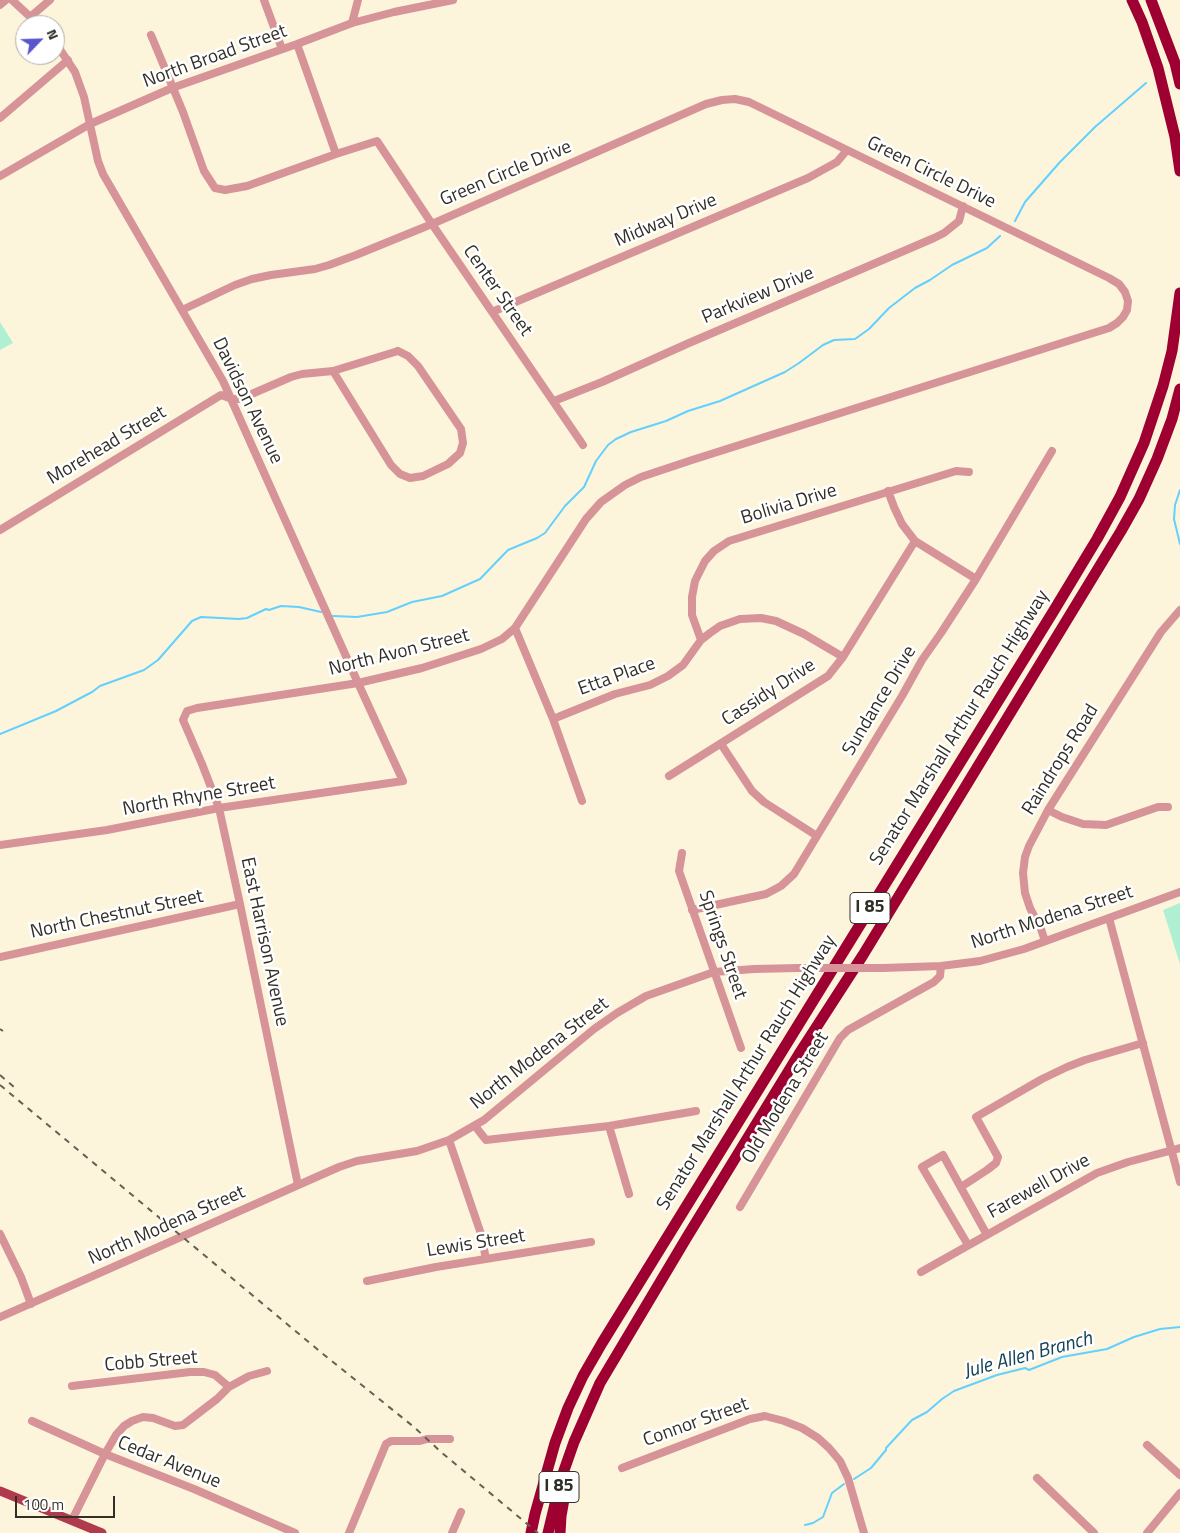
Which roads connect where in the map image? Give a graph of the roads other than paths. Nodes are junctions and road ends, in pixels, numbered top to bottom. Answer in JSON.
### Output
{"nodes":[{"id":1,"x":6,"y":0,"type":"edge"},
{"id":2,"x":12,"y":0,"type":"edge"},
{"id":3,"x":50,"y":0,"type":"edge"},
{"id":4,"x":264,"y":0,"type":"edge"},
{"id":5,"x":358,"y":0,"type":"edge"},
{"id":6,"x":453,"y":0,"type":"edge"},
{"id":7,"x":1132,"y":0,"type":"edge"},
{"id":8,"x":1151,"y":0,"type":"edge"},
{"id":9,"x":0,"y":5,"type":"edge"},
{"id":10,"x":28,"y":15,"type":"edge"},
{"id":11,"x":32,"y":15,"type":"edge"},
{"id":12,"x":352,"y":23,"type":"junction"},
{"id":13,"x":151,"y":35,"type":"dead end"},
{"id":14,"x":297,"y":44,"type":"junction"},
{"id":15,"x":282,"y":49,"type":"junction"},
{"id":16,"x":65,"y":56,"type":"edge"},
{"id":17,"x":68,"y":60,"type":"junction"},
{"id":18,"x":1180,"y":84,"type":"edge"},
{"id":19,"x":172,"y":88,"type":"junction"},
{"id":20,"x":0,"y":118,"type":"edge"},
{"id":21,"x":90,"y":124,"type":"junction"},
{"id":22,"x":846,"y":150,"type":"junction"},
{"id":23,"x":336,"y":154,"type":"junction"},
{"id":24,"x":1180,"y":171,"type":"edge"},
{"id":25,"x":0,"y":176,"type":"edge"},
{"id":26,"x":963,"y":206,"type":"junction"},
{"id":27,"x":432,"y":224,"type":"junction"},
{"id":28,"x":1180,"y":293,"type":"edge"},
{"id":29,"x":182,"y":310,"type":"junction"},
{"id":30,"x":492,"y":312,"type":"junction"},
{"id":31,"x":333,"y":371,"type":"junction"},
{"id":32,"x":1180,"y":389,"type":"edge"},
{"id":33,"x":232,"y":399,"type":"junction"},
{"id":34,"x":554,"y":401,"type":"junction"},
{"id":35,"x":583,"y":445,"type":"dead end"},
{"id":36,"x":1052,"y":451,"type":"dead end"},
{"id":37,"x":969,"y":472,"type":"dead end"},
{"id":38,"x":888,"y":491,"type":"junction"},
{"id":39,"x":607,"y":498,"type":"joint"},
{"id":40,"x":0,"y":530,"type":"edge"},
{"id":41,"x":915,"y":540,"type":"junction"},
{"id":42,"x":976,"y":579,"type":"junction"},
{"id":43,"x":1180,"y":610,"type":"edge"},
{"id":44,"x":515,"y":628,"type":"junction"},
{"id":45,"x":701,"y":640,"type":"junction"},
{"id":46,"x":843,"y":657,"type":"junction"},
{"id":47,"x":358,"y":684,"type":"junction"},
{"id":48,"x":187,"y":711,"type":"joint"},
{"id":49,"x":553,"y":719,"type":"junction"},
{"id":50,"x":721,"y":744,"type":"junction"},
{"id":51,"x":669,"y":776,"type":"dead end"},
{"id":52,"x":404,"y":781,"type":"joint"},
{"id":53,"x":582,"y":801,"type":"dead end"},
{"id":54,"x":1168,"y":807,"type":"dead end"},
{"id":55,"x":219,"y":808,"type":"junction"},
{"id":56,"x":1048,"y":810,"type":"junction"},
{"id":57,"x":817,"y":836,"type":"junction"},
{"id":58,"x":0,"y":845,"type":"edge"},
{"id":59,"x":682,"y":853,"type":"dead end"},
{"id":60,"x":1180,"y":892,"type":"edge"},
{"id":61,"x":240,"y":904,"type":"junction"},
{"id":62,"x":692,"y":910,"type":"junction"},
{"id":63,"x":1109,"y":918,"type":"junction"},
{"id":64,"x":1045,"y":941,"type":"junction"},
{"id":65,"x":0,"y":957,"type":"edge"},
{"id":66,"x":941,"y":966,"type":"junction"},
{"id":67,"x":714,"y":972,"type":"junction"},
{"id":68,"x":1143,"y":1044,"type":"junction"},
{"id":69,"x":741,"y":1048,"type":"dead end"},
{"id":70,"x":696,"y":1111,"type":"dead end"},
{"id":71,"x":475,"y":1126,"type":"junction"},
{"id":72,"x":609,"y":1126,"type":"junction"},
{"id":73,"x":450,"y":1140,"type":"junction"},
{"id":74,"x":1180,"y":1148,"type":"edge"},
{"id":75,"x":1171,"y":1150,"type":"junction"},
{"id":76,"x":1180,"y":1182,"type":"edge"},
{"id":77,"x":298,"y":1185,"type":"junction"},
{"id":78,"x":961,"y":1187,"type":"junction"},
{"id":79,"x":629,"y":1194,"type":"dead end"},
{"id":80,"x":740,"y":1207,"type":"dead end"},
{"id":81,"x":0,"y":1234,"type":"edge"},
{"id":82,"x":987,"y":1235,"type":"junction"},
{"id":83,"x":591,"y":1242,"type":"dead end"},
{"id":84,"x":968,"y":1245,"type":"junction"},
{"id":85,"x":486,"y":1259,"type":"junction"},
{"id":86,"x":921,"y":1272,"type":"dead end"},
{"id":87,"x":367,"y":1281,"type":"dead end"},
{"id":88,"x":31,"y":1304,"type":"junction"},
{"id":89,"x":0,"y":1317,"type":"edge"},
{"id":90,"x":267,"y":1371,"type":"dead end"},
{"id":91,"x":72,"y":1386,"type":"dead end"},
{"id":92,"x":229,"y":1387,"type":"junction"},
{"id":93,"x":32,"y":1422,"type":"dead end"},
{"id":94,"x":450,"y":1439,"type":"dead end"},
{"id":95,"x":574,"y":1442,"type":"junction"},
{"id":96,"x":1147,"y":1445,"type":"dead end"},
{"id":97,"x":105,"y":1454,"type":"junction"},
{"id":98,"x":622,"y":1468,"type":"dead end"},
{"id":99,"x":1180,"y":1475,"type":"edge"},
{"id":100,"x":1037,"y":1478,"type":"dead end"},
{"id":101,"x":0,"y":1491,"type":"edge"},
{"id":102,"x":1180,"y":1493,"type":"edge"},
{"id":103,"x":461,"y":1512,"type":"dead end"},
{"id":104,"x":72,"y":1520,"type":"junction"},
{"id":105,"x":102,"y":1533,"type":"edge"},
{"id":106,"x":295,"y":1533,"type":"edge"},
{"id":107,"x":349,"y":1533,"type":"edge"},
{"id":108,"x":452,"y":1533,"type":"edge"},
{"id":109,"x":531,"y":1533,"type":"edge"},
{"id":110,"x":548,"y":1533,"type":"edge"},
{"id":111,"x":560,"y":1533,"type":"edge"},
{"id":112,"x":864,"y":1533,"type":"edge"},
{"id":113,"x":1094,"y":1533,"type":"edge"},
{"id":114,"x":1147,"y":1533,"type":"edge"}],
"edges":[{"from":1,"to":9,"type":"street"},
{"from":2,"to":10,"type":"street"},
{"from":3,"to":11,"type":"street"},
{"from":4,"to":15,"type":"street"},
{"from":5,"to":12,"type":"street"},
{"from":6,"to":12,"type":"street","name":"North Broad Street"},
{"from":7,"to":24,"type":"highway"},
{"from":8,"to":18,"type":"highway"},
{"from":12,"to":14,"type":"street","name":"North Broad Street"},
{"from":13,"to":19,"type":"street"},
{"from":14,"to":15,"type":"street","name":"North Broad Street"},
{"from":14,"to":23,"type":"street"},
{"from":15,"to":19,"type":"street","name":"North Broad Street"},
{"from":16,"to":17,"type":"street","name":"Davidson Avenue"},
{"from":17,"to":20,"type":"street"},
{"from":17,"to":21,"type":"street","name":"Davidson Avenue"},
{"from":19,"to":21,"type":"street","name":"North Broad Street"},
{"from":19,"to":23,"type":"street"},
{"from":21,"to":25,"type":"street","name":"North Broad Street"},
{"from":21,"to":29,"type":"street","name":"Davidson Avenue"},
{"from":22,"to":26,"type":"street","name":"Green Circle Drive"},
{"from":22,"to":27,"type":"street","name":"Green Circle Drive"},
{"from":22,"to":30,"type":"street","name":"Midway Drive"},
{"from":23,"to":27,"type":"street","name":"Center Street"},
{"from":26,"to":34,"type":"street","name":"Parkview Drive"},
{"from":26,"to":39,"type":"street","name":"Green Circle Drive"},
{"from":27,"to":29,"type":"street","name":"Green Circle Drive"},
{"from":27,"to":30,"type":"street","name":"Center Street"},
{"from":28,"to":109,"type":"highway","name":"Senator Marshall Arthur Rauch Highway","number":"I 85"},
{"from":29,"to":33,"type":"street","name":"Davidson Avenue"},
{"from":30,"to":34,"type":"street","name":"Center Street"},
{"from":31,"to":31,"type":"street"},
{"from":31,"to":33,"type":"street"},
{"from":32,"to":95,"type":"highway","name":"Senator Marshall Arthur Rauch Highway","number":"I 85"},
{"from":33,"to":40,"type":"street","name":"Morehead Street"},
{"from":33,"to":47,"type":"street","name":"Davidson Avenue"},
{"from":34,"to":35,"type":"street","name":"Center Street"},
{"from":36,"to":42,"type":"street","name":"Sundance Drive"},
{"from":37,"to":38,"type":"street","name":"Bolivia Drive"},
{"from":38,"to":41,"type":"street"},
{"from":38,"to":45,"type":"street","name":"Bolivia Drive"},
{"from":39,"to":44,"type":"street","name":"North Avon Street"},
{"from":41,"to":42,"type":"street"},
{"from":41,"to":46,"type":"street","name":"Cassidy Drive"},
{"from":42,"to":57,"type":"street","name":"Sundance Drive"},
{"from":43,"to":56,"type":"street","name":"Raindrops Road"},
{"from":44,"to":47,"type":"street","name":"North Avon Street"},
{"from":44,"to":49,"type":"street"},
{"from":45,"to":46,"type":"street","name":"Etta Place"},
{"from":45,"to":49,"type":"street","name":"Etta Place"},
{"from":46,"to":50,"type":"street","name":"Cassidy Drive"},
{"from":47,"to":48,"type":"street","name":"North Avon Street"},
{"from":47,"to":52,"type":"street","name":"Davidson Avenue"},
{"from":48,"to":55,"type":"street","name":"East Harrison Avenue"},
{"from":49,"to":53,"type":"street"},
{"from":50,"to":51,"type":"street","name":"Cassidy Drive"},
{"from":50,"to":57,"type":"street"},
{"from":52,"to":55,"type":"street","name":"North Rhyne Street"},
{"from":54,"to":56,"type":"street"},
{"from":55,"to":58,"type":"street","name":"North Rhyne Street"},
{"from":55,"to":61,"type":"street","name":"East Harrison Avenue"},
{"from":56,"to":64,"type":"street","name":"Raindrops Road"},
{"from":57,"to":62,"type":"street","name":"Sundance Drive"},
{"from":59,"to":62,"type":"street","name":"Springs Street"},
{"from":60,"to":63,"type":"street","name":"North Modena Street"},
{"from":61,"to":65,"type":"street","name":"North Chestnut Street"},
{"from":61,"to":77,"type":"street","name":"East Harrison Avenue"},
{"from":62,"to":67,"type":"street","name":"Springs Street"},
{"from":63,"to":64,"type":"street","name":"North Modena Street"},
{"from":63,"to":68,"type":"street"},
{"from":64,"to":66,"type":"street","name":"North Modena Street"},
{"from":66,"to":67,"type":"street","name":"North Modena Street","bridge":true},
{"from":66,"to":80,"type":"street","name":"Old Modena Street"},
{"from":67,"to":69,"type":"street","name":"Springs Street"},
{"from":67,"to":71,"type":"street","name":"North Modena Street"},
{"from":68,"to":75,"type":"street"},
{"from":68,"to":78,"type":"street"},
{"from":70,"to":72,"type":"street"},
{"from":71,"to":72,"type":"street"},
{"from":71,"to":73,"type":"street","name":"North Modena Street"},
{"from":72,"to":79,"type":"street"},
{"from":73,"to":77,"type":"street","name":"North Modena Street"},
{"from":73,"to":85,"type":"street"},
{"from":74,"to":75,"type":"street","name":"Farewell Drive"},
{"from":75,"to":76,"type":"street"},
{"from":75,"to":82,"type":"street","name":"Farewell Drive"},
{"from":77,"to":88,"type":"street","name":"North Modena Street"},
{"from":78,"to":82,"type":"street"},
{"from":78,"to":84,"type":"street"},
{"from":81,"to":88,"type":"street"},
{"from":82,"to":84,"type":"street","name":"Farewell Drive"},
{"from":83,"to":85,"type":"street","name":"Lewis Street"},
{"from":84,"to":86,"type":"street","name":"Farewell Drive"},
{"from":85,"to":87,"type":"street","name":"Lewis Street"},
{"from":88,"to":89,"type":"street","name":"North Modena Street"},
{"from":90,"to":92,"type":"street"},
{"from":91,"to":92,"type":"street","name":"Cobb Street"},
{"from":92,"to":97,"type":"street"},
{"from":93,"to":97,"type":"street","name":"Cedar Avenue"},
{"from":94,"to":107,"type":"street"},
{"from":95,"to":110,"type":"highway","name":"Senator Marshall Arthur Rauch Highway","number":"I 85"},
{"from":95,"to":111,"type":"highway"},
{"from":96,"to":99,"type":"street"},
{"from":97,"to":104,"type":"street"},
{"from":97,"to":106,"type":"street","name":"Cedar Avenue"},
{"from":98,"to":112,"type":"street","name":"Connor Street"},
{"from":100,"to":113,"type":"street"},
{"from":101,"to":104,"type":"main road"},
{"from":102,"to":114,"type":"street"},
{"from":103,"to":108,"type":"street"},
{"from":104,"to":105,"type":"main road"}]}
